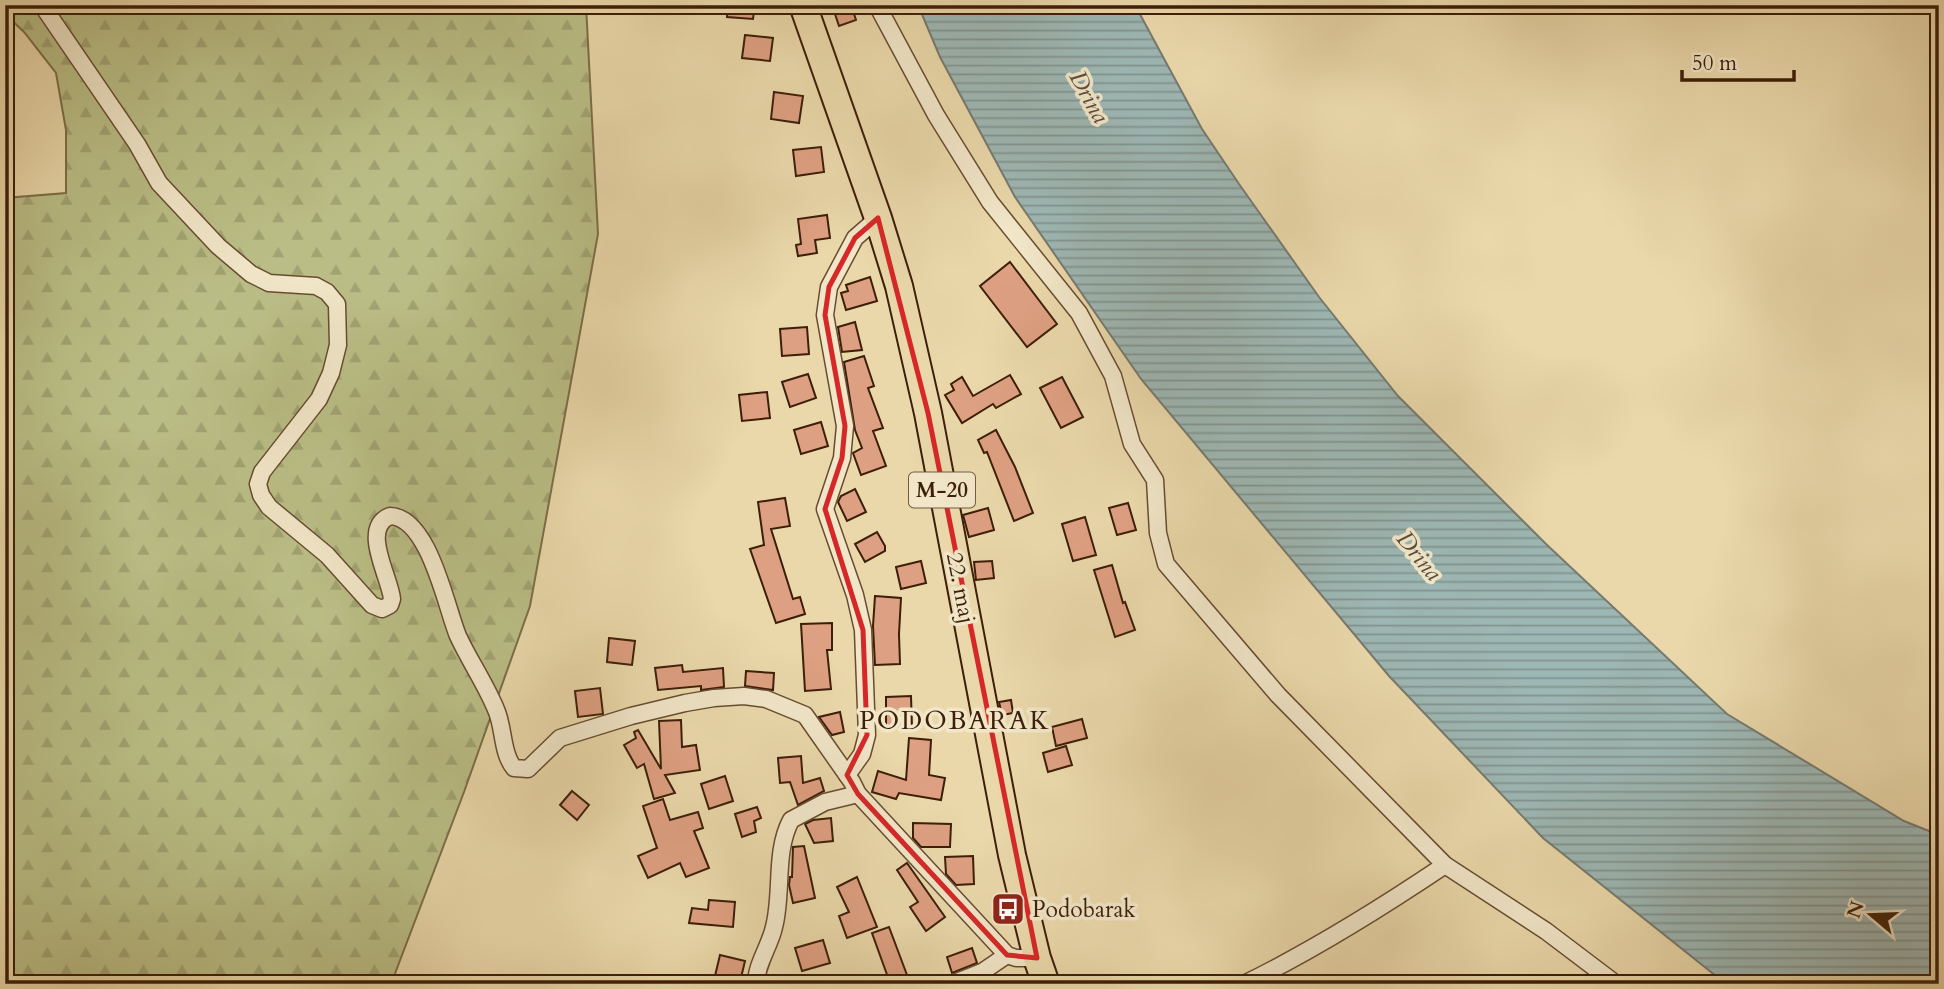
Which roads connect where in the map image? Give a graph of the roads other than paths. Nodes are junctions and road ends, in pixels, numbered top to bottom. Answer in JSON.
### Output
{"nodes":[{"id":1,"x":42,"y":5,"type":"edge"},
{"id":2,"x":803,"y":5,"type":"edge"},
{"id":3,"x":877,"y":5,"type":"edge"},
{"id":4,"x":878,"y":218,"type":"junction"},
{"id":5,"x":847,"y":775,"type":"junction"},
{"id":6,"x":858,"y":794,"type":"junction"},
{"id":7,"x":1445,"y":865,"type":"junction"},
{"id":8,"x":1006,"y":955,"type":"junction"},
{"id":9,"x":1037,"y":958,"type":"junction"},
{"id":10,"x":756,"y":984,"type":"edge"},
{"id":11,"x":952,"y":984,"type":"edge"},
{"id":12,"x":1046,"y":984,"type":"edge"},
{"id":13,"x":1244,"y":984,"type":"edge"},
{"id":14,"x":1616,"y":984,"type":"edge"}],
"edges":[{"from":1,"to":5,"type":"street"},
{"from":2,"to":4,"type":"main road","name":"22. maj","number":"M-20"},
{"from":3,"to":7,"type":"street"},
{"from":4,"to":5,"type":"street"},
{"from":4,"to":9,"type":"main road","name":"22. maj","number":"M-20"},
{"from":5,"to":6,"type":"street"},
{"from":6,"to":8,"type":"street"},
{"from":6,"to":10,"type":"street"},
{"from":7,"to":13,"type":"street"},
{"from":7,"to":14,"type":"street"},
{"from":8,"to":9,"type":"street"},
{"from":8,"to":11,"type":"street"},
{"from":9,"to":12,"type":"main road","name":"22. maj","number":"M-20"}]}
